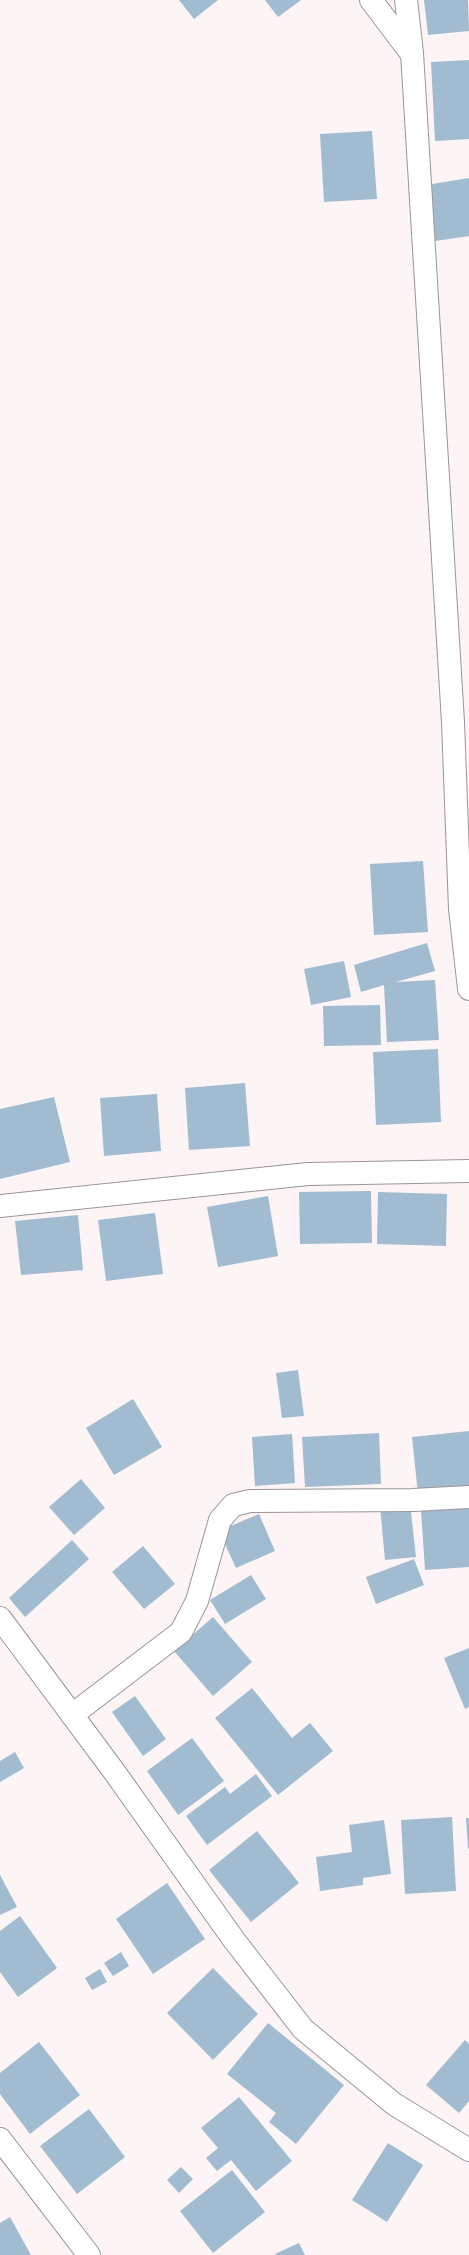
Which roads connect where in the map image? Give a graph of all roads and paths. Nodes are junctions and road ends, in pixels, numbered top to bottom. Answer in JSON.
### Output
{"nodes":[{"id":1,"x":371,"y":0,"type":"edge"},
{"id":2,"x":406,"y":0,"type":"edge"},
{"id":3,"x":412,"y":54,"type":"junction"},
{"id":4,"x":469,"y":989,"type":"edge"},
{"id":5,"x":469,"y":1171,"type":"edge"},
{"id":6,"x":0,"y":1206,"type":"edge"},
{"id":7,"x":469,"y":1497,"type":"edge"},
{"id":8,"x":0,"y":1618,"type":"edge"},
{"id":9,"x":72,"y":1715,"type":"junction"},
{"id":10,"x":0,"y":2139,"type":"edge"},
{"id":11,"x":469,"y":2150,"type":"edge"},
{"id":12,"x":88,"y":2255,"type":"edge"}],
"edges":[{"from":1,"to":3,"type":"street"},
{"from":2,"to":3,"type":"street"},
{"from":3,"to":4,"type":"street"},
{"from":5,"to":6,"type":"street"},
{"from":7,"to":9,"type":"street"},
{"from":8,"to":9,"type":"street"},
{"from":9,"to":11,"type":"street"},
{"from":10,"to":12,"type":"street"}]}
